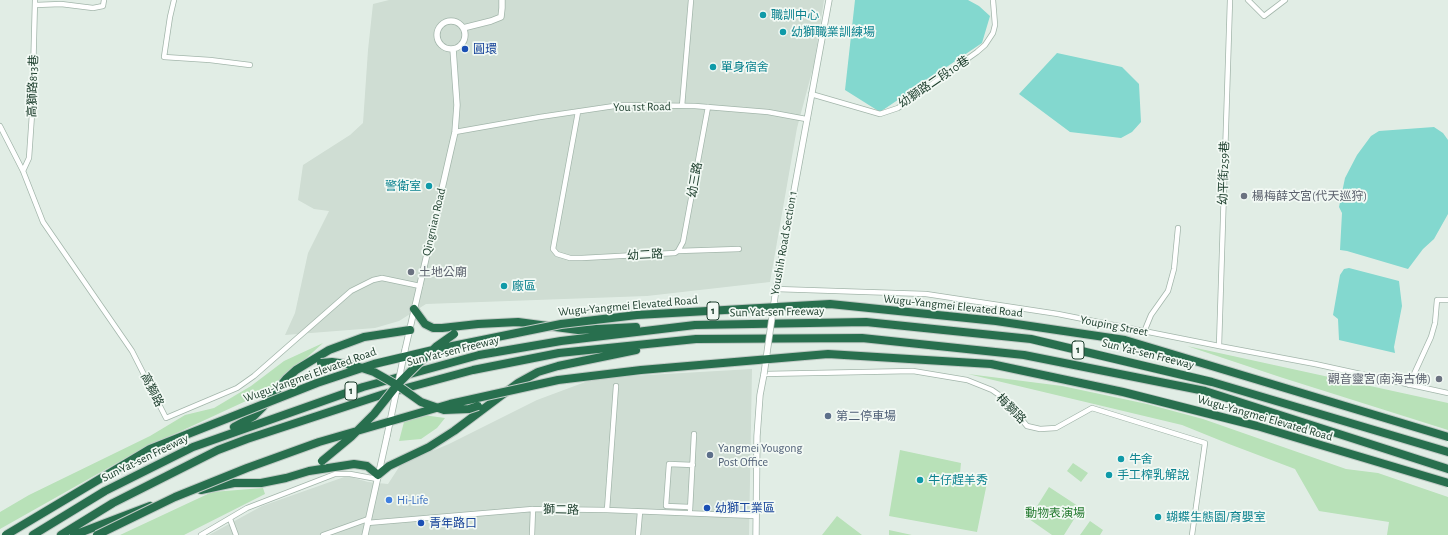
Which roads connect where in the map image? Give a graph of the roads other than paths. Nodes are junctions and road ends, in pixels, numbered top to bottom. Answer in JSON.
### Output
{"nodes":[{"id":1,"x":104,"y":0,"type":"edge"},
{"id":2,"x":174,"y":0,"type":"edge"},
{"id":3,"x":502,"y":0,"type":"edge"},
{"id":4,"x":691,"y":0,"type":"edge"},
{"id":5,"x":829,"y":0,"type":"edge"},
{"id":6,"x":993,"y":0,"type":"edge"},
{"id":7,"x":1230,"y":0,"type":"edge"},
{"id":8,"x":1248,"y":0,"type":"edge"},
{"id":9,"x":1285,"y":0,"type":"edge"},
{"id":10,"x":36,"y":2,"type":"edge"},
{"id":11,"x":464,"y":28,"type":"junction"},
{"id":12,"x":453,"y":49,"type":"junction"},
{"id":13,"x":250,"y":65,"type":"dead end"},
{"id":14,"x":811,"y":94,"type":"junction"},
{"id":15,"x":682,"y":106,"type":"junction"},
{"id":16,"x":708,"y":107,"type":"junction"},
{"id":17,"x":578,"y":112,"type":"junction"},
{"id":18,"x":806,"y":119,"type":"junction"},
{"id":19,"x":0,"y":126,"type":"edge"},
{"id":20,"x":455,"y":132,"type":"junction"},
{"id":21,"x":23,"y":171,"type":"junction"},
{"id":22,"x":1178,"y":228,"type":"dead end"},
{"id":23,"x":739,"y":249,"type":"dead end"},
{"id":24,"x":678,"y":251,"type":"junction"},
{"id":25,"x":420,"y":286,"type":"junction"},
{"id":26,"x":776,"y":289,"type":"junction"},
{"id":27,"x":1448,"y":300,"type":"edge"},
{"id":28,"x":414,"y":309,"type":"junction"},
{"id":29,"x":478,"y":324,"type":"junction"},
{"id":30,"x":695,"y":325,"type":"junction"},
{"id":31,"x":410,"y":330,"type":"junction"},
{"id":32,"x":1144,"y":332,"type":"junction"},
{"id":33,"x":682,"y":340,"type":"junction"},
{"id":34,"x":1219,"y":346,"type":"junction"},
{"id":35,"x":306,"y":364,"type":"junction"},
{"id":36,"x":764,"y":374,"type":"junction"},
{"id":37,"x":397,"y":385,"type":"junction"},
{"id":38,"x":1409,"y":385,"type":"junction"},
{"id":39,"x":616,"y":386,"type":"dead end"},
{"id":40,"x":1448,"y":393,"type":"edge"},
{"id":41,"x":493,"y":401,"type":"junction"},
{"id":42,"x":694,"y":434,"type":"dead end"},
{"id":43,"x":1448,"y":437,"type":"edge"},
{"id":44,"x":193,"y":446,"type":"junction"},
{"id":45,"x":1448,"y":452,"type":"edge"},
{"id":46,"x":692,"y":465,"type":"junction"},
{"id":47,"x":1448,"y":469,"type":"edge"},
{"id":48,"x":309,"y":471,"type":"junction"},
{"id":49,"x":377,"y":477,"type":"junction"},
{"id":50,"x":1448,"y":483,"type":"edge"},
{"id":51,"x":690,"y":507,"type":"junction"},
{"id":52,"x":533,"y":509,"type":"junction"},
{"id":53,"x":607,"y":510,"type":"junction"},
{"id":54,"x":640,"y":512,"type":"junction"},
{"id":55,"x":689,"y":514,"type":"junction"},
{"id":56,"x":756,"y":516,"type":"junction"},
{"id":57,"x":230,"y":519,"type":"junction"},
{"id":58,"x":367,"y":521,"type":"junction"},
{"id":59,"x":6,"y":535,"type":"edge"},
{"id":60,"x":33,"y":535,"type":"edge"},
{"id":61,"x":62,"y":535,"type":"edge"},
{"id":62,"x":74,"y":535,"type":"edge"},
{"id":63,"x":97,"y":535,"type":"edge"},
{"id":64,"x":201,"y":535,"type":"edge"},
{"id":65,"x":236,"y":535,"type":"edge"},
{"id":66,"x":323,"y":535,"type":"edge"},
{"id":67,"x":365,"y":535,"type":"edge"},
{"id":68,"x":532,"y":535,"type":"edge"},
{"id":69,"x":638,"y":535,"type":"edge"},
{"id":70,"x":756,"y":535,"type":"edge"},
{"id":71,"x":1192,"y":535,"type":"edge"}],
"edges":[{"from":1,"to":10,"type":"street"},
{"from":2,"to":13,"type":"street"},
{"from":3,"to":11,"type":"street"},
{"from":4,"to":15,"type":"street"},
{"from":5,"to":14,"type":"street","name":"Youshih Road Section 1"},
{"from":6,"to":14,"type":"street","name":"幼獅路二段10巷"},
{"from":7,"to":34,"type":"street","name":"幼平街259巷"},
{"from":8,"to":9,"type":"street"},
{"from":10,"to":21,"type":"street","name":"高獅路813巷"},
{"from":11,"to":12,"type":"street"},
{"from":11,"to":12,"type":"street"},
{"from":12,"to":20,"type":"street","name":"Qingnian Road"},
{"from":14,"to":18,"type":"street","name":"Youshih Road Section 1"},
{"from":15,"to":16,"type":"street","name":"You 1st Road"},
{"from":15,"to":17,"type":"street","name":"You 1st Road"},
{"from":16,"to":18,"type":"street","name":"You 1st Road"},
{"from":16,"to":24,"type":"street","name":"幼三路"},
{"from":17,"to":20,"type":"street","name":"You 1st Road"},
{"from":17,"to":24,"type":"street","name":"幼二路"},
{"from":18,"to":26,"type":"street","name":"Youshih Road Section 1"},
{"from":19,"to":21,"type":"street","name":"高獅路"},
{"from":20,"to":25,"type":"street","name":"Qingnian Road"},
{"from":21,"to":25,"type":"street","name":"高獅路"},
{"from":22,"to":32,"type":"street"},
{"from":23,"to":24,"type":"street","name":"幼二路"},
{"from":25,"to":28,"type":"street","name":"Qingnian Road"},
{"from":26,"to":32,"type":"street","name":"Youping Street"},
{"from":26,"to":36,"type":"street","name":"Youshih Road Section 1","bridge":true},
{"from":27,"to":38,"type":"street"},
{"from":28,"to":29,"type":"highway"},
{"from":28,"to":31,"type":"street","name":"Qingnian Road"},
{"from":29,"to":30,"type":"highway"},
{"from":29,"to":37,"type":"highway","bridge":true},
{"from":30,"to":44,"type":"highway","name":"Sun Yat-sen Freeway","number":"1"},
{"from":30,"to":45,"type":"highway","name":"Sun Yat-sen Freeway","number":"1"},
{"from":31,"to":35,"type":"highway"},
{"from":31,"to":37,"type":"street","name":"Qingnian Road","bridge":true},
{"from":32,"to":34,"type":"street","name":"Youping Street"},
{"from":33,"to":41,"type":"highway"},
{"from":33,"to":47,"type":"highway","name":"Sun Yat-sen Freeway","number":"1"},
{"from":33,"to":61,"type":"highway","name":"Sun Yat-sen Freeway","number":"1"},
{"from":34,"to":38,"type":"street","name":"Youping Street"},
{"from":35,"to":37,"type":"highway","bridge":true},
{"from":35,"to":44,"type":"highway"},
{"from":36,"to":56,"type":"street","name":"Youshih Road Section 1"},
{"from":36,"to":71,"type":"street","name":"梅獅路"},
{"from":37,"to":41,"type":"highway","bridge":true},
{"from":37,"to":48,"type":"highway","bridge":true},
{"from":37,"to":49,"type":"street","name":"Qingnian Road","bridge":true},
{"from":38,"to":40,"type":"street","name":"Youping Street"},
{"from":39,"to":53,"type":"street"},
{"from":41,"to":49,"type":"highway"},
{"from":42,"to":46,"type":"street"},
{"from":43,"to":59,"type":"highway","name":"Wugu-Yangmei Elevated Road","number":"1","bridge":true},
{"from":44,"to":60,"type":"highway","name":"Sun Yat-sen Freeway","number":"1"},
{"from":46,"to":51,"type":"street"},
{"from":46,"to":51,"type":"street"},
{"from":48,"to":49,"type":"highway"},
{"from":48,"to":62,"type":"highway"},
{"from":49,"to":57,"type":"street"},
{"from":49,"to":58,"type":"street","name":"Qingnian Road"},
{"from":50,"to":63,"type":"highway","name":"Wugu-Yangmei Elevated Road","bridge":true},
{"from":51,"to":55,"type":"street"},
{"from":52,"to":53,"type":"street","name":"獅二路"},
{"from":52,"to":58,"type":"street","name":"獅二路"},
{"from":52,"to":68,"type":"street"},
{"from":53,"to":54,"type":"street","name":"獅二路"},
{"from":54,"to":55,"type":"street","name":"獅二路"},
{"from":54,"to":69,"type":"street"},
{"from":55,"to":56,"type":"street","name":"獅二路"},
{"from":56,"to":70,"type":"street","name":"Youshih Road Section 1"},
{"from":57,"to":64,"type":"street"},
{"from":57,"to":65,"type":"street"},
{"from":58,"to":66,"type":"street","name":"獅二路"},
{"from":58,"to":67,"type":"street","name":"Qingnian Road"}]}
